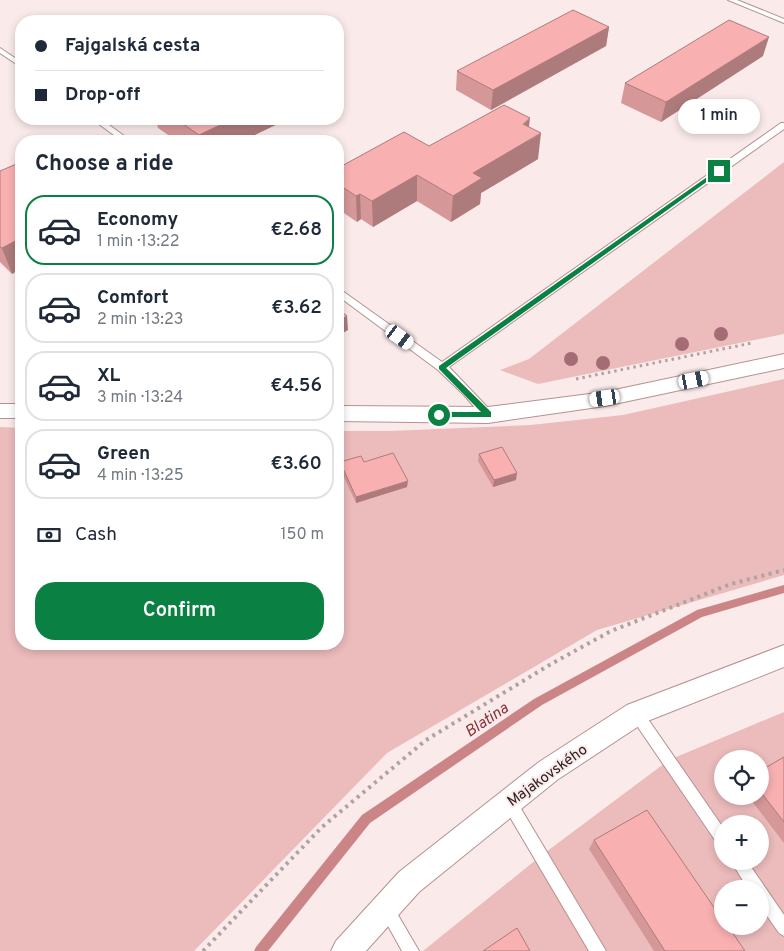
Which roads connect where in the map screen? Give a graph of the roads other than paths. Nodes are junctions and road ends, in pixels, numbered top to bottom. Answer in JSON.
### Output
{"nodes":[{"id":1,"x":731,"y":0,"type":"edge"},
{"id":2,"x":784,"y":21,"type":"edge"},
{"id":3,"x":0,"y":50,"type":"edge"},
{"id":4,"x":15,"y":61,"type":"edge"},
{"id":5,"x":105,"y":125,"type":"edge"},
{"id":6,"x":784,"y":125,"type":"edge"},
{"id":7,"x":119,"y":135,"type":"edge"},
{"id":8,"x":344,"y":296,"type":"edge"},
{"id":9,"x":784,"y":361,"type":"edge"},
{"id":10,"x":442,"y":368,"type":"junction"},
{"id":11,"x":0,"y":410,"type":"edge"},
{"id":12,"x":15,"y":411,"type":"edge"},
{"id":13,"x":344,"y":414,"type":"edge"},
{"id":14,"x":488,"y":414,"type":"junction"},
{"id":15,"x":784,"y":656,"type":"edge"},
{"id":16,"x":636,"y":713,"type":"junction"},
{"id":17,"x":509,"y":802,"type":"junction"},
{"id":18,"x":714,"y":826,"type":"edge"},
{"id":19,"x":769,"y":906,"type":"edge"},
{"id":20,"x":386,"y":908,"type":"junction"},
{"id":21,"x":784,"y":928,"type":"edge"},
{"id":22,"x":346,"y":951,"type":"edge"},
{"id":23,"x":411,"y":951,"type":"edge"},
{"id":24,"x":598,"y":951,"type":"edge"}],
"edges":[{"from":1,"to":2,"type":"lane"},
{"from":3,"to":4,"type":"lane"},
{"from":5,"to":7,"type":"lane"},
{"from":6,"to":10,"type":"lane"},
{"from":8,"to":10,"type":"lane"},
{"from":9,"to":14,"type":"street"},
{"from":10,"to":14,"type":"lane"},
{"from":11,"to":12,"type":"street"},
{"from":13,"to":14,"type":"street"},
{"from":15,"to":16,"type":"street","name":"Majakovského"},
{"from":16,"to":17,"type":"street","name":"Majakovského"},
{"from":16,"to":18,"type":"lane"},
{"from":17,"to":20,"type":"street","name":"Majakovského"},
{"from":17,"to":24,"type":"lane"},
{"from":19,"to":21,"type":"lane"},
{"from":20,"to":22,"type":"street","name":"Majakovského"},
{"from":20,"to":23,"type":"lane"}]}
